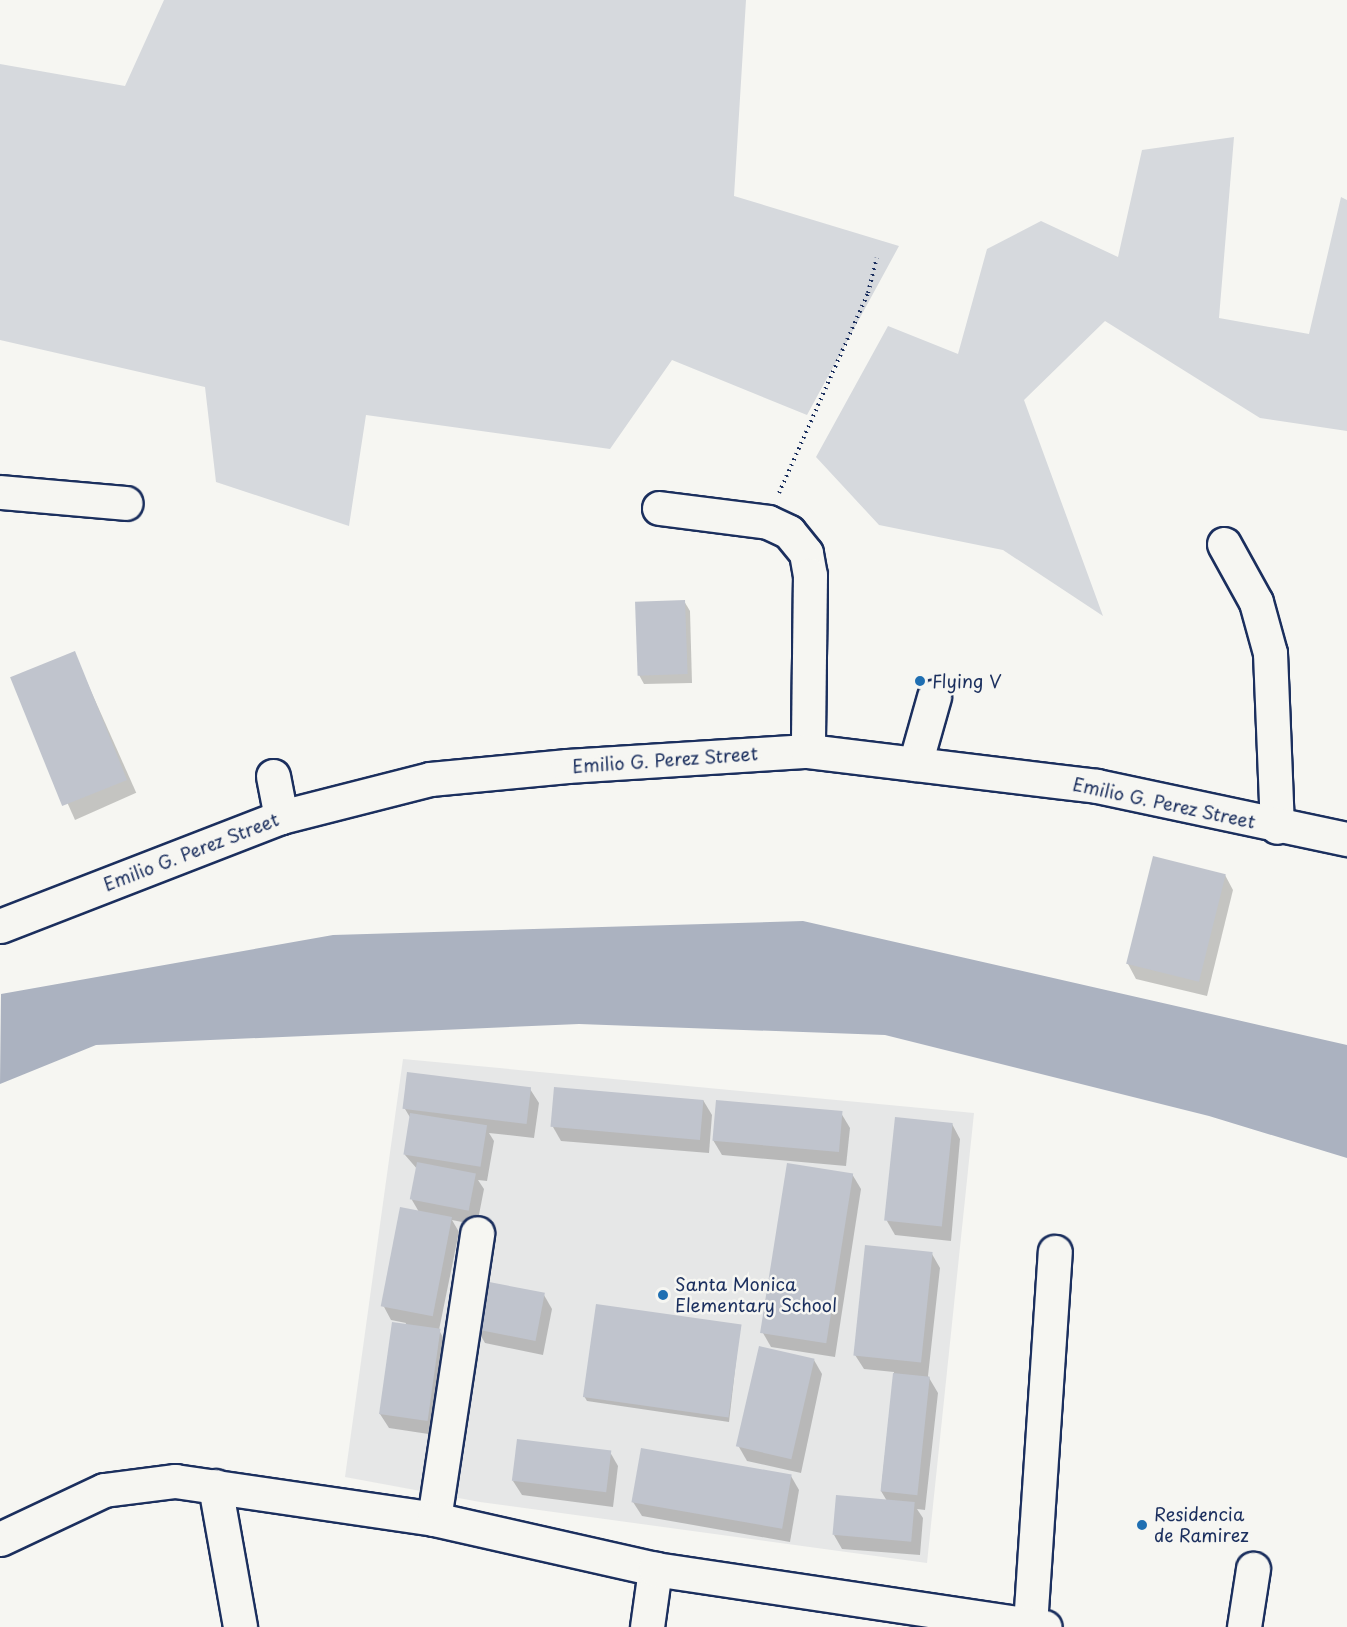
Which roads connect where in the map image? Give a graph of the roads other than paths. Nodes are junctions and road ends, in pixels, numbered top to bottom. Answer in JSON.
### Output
{"nodes":[{"id":1,"x":0,"y":492,"type":"edge"},
{"id":2,"x":126,"y":503,"type":"dead end"},
{"id":3,"x":659,"y":508,"type":"dead end"},
{"id":4,"x":1224,"y":544,"type":"dead end"},
{"id":5,"x":934,"y":697,"type":"dead end"},
{"id":6,"x":807,"y":751,"type":"junction"},
{"id":7,"x":915,"y":764,"type":"junction"},
{"id":8,"x":273,"y":776,"type":"dead end"},
{"id":9,"x":281,"y":817,"type":"junction"},
{"id":10,"x":1277,"y":827,"type":"junction"},
{"id":11,"x":1347,"y":839,"type":"edge"},
{"id":12,"x":0,"y":926,"type":"edge"},
{"id":13,"x":477,"y":1233,"type":"dead end"},
{"id":14,"x":1055,"y":1252,"type":"dead end"},
{"id":15,"x":215,"y":1486,"type":"junction"},
{"id":16,"x":434,"y":1519,"type":"junction"},
{"id":17,"x":0,"y":1539,"type":"edge"},
{"id":18,"x":655,"y":1569,"type":"junction"},
{"id":19,"x":1253,"y":1569,"type":"dead end"},
{"id":20,"x":1037,"y":1626,"type":"edge"},
{"id":21,"x":240,"y":1627,"type":"edge"},
{"id":22,"x":647,"y":1627,"type":"edge"},
{"id":23,"x":1244,"y":1627,"type":"edge"}],
"edges":[{"from":1,"to":2,"type":"main road"},
{"from":3,"to":6,"type":"main road"},
{"from":4,"to":10,"type":"main road"},
{"from":5,"to":7,"type":"main road"},
{"from":6,"to":7,"type":"main road","name":"Emilio G. Perez Street"},
{"from":6,"to":9,"type":"main road","name":"Emilio G. Perez Street"},
{"from":7,"to":10,"type":"main road","name":"Emilio G. Perez Street"},
{"from":8,"to":9,"type":"main road"},
{"from":9,"to":12,"type":"main road","name":"Emilio G. Perez Street"},
{"from":10,"to":11,"type":"main road","name":"Emilio G. Perez Street"},
{"from":13,"to":16,"type":"main road"},
{"from":14,"to":20,"type":"main road"},
{"from":15,"to":16,"type":"main road"},
{"from":15,"to":17,"type":"main road"},
{"from":15,"to":21,"type":"main road"},
{"from":16,"to":18,"type":"main road"},
{"from":18,"to":20,"type":"main road"},
{"from":18,"to":22,"type":"main road"},
{"from":19,"to":23,"type":"main road"}]}
